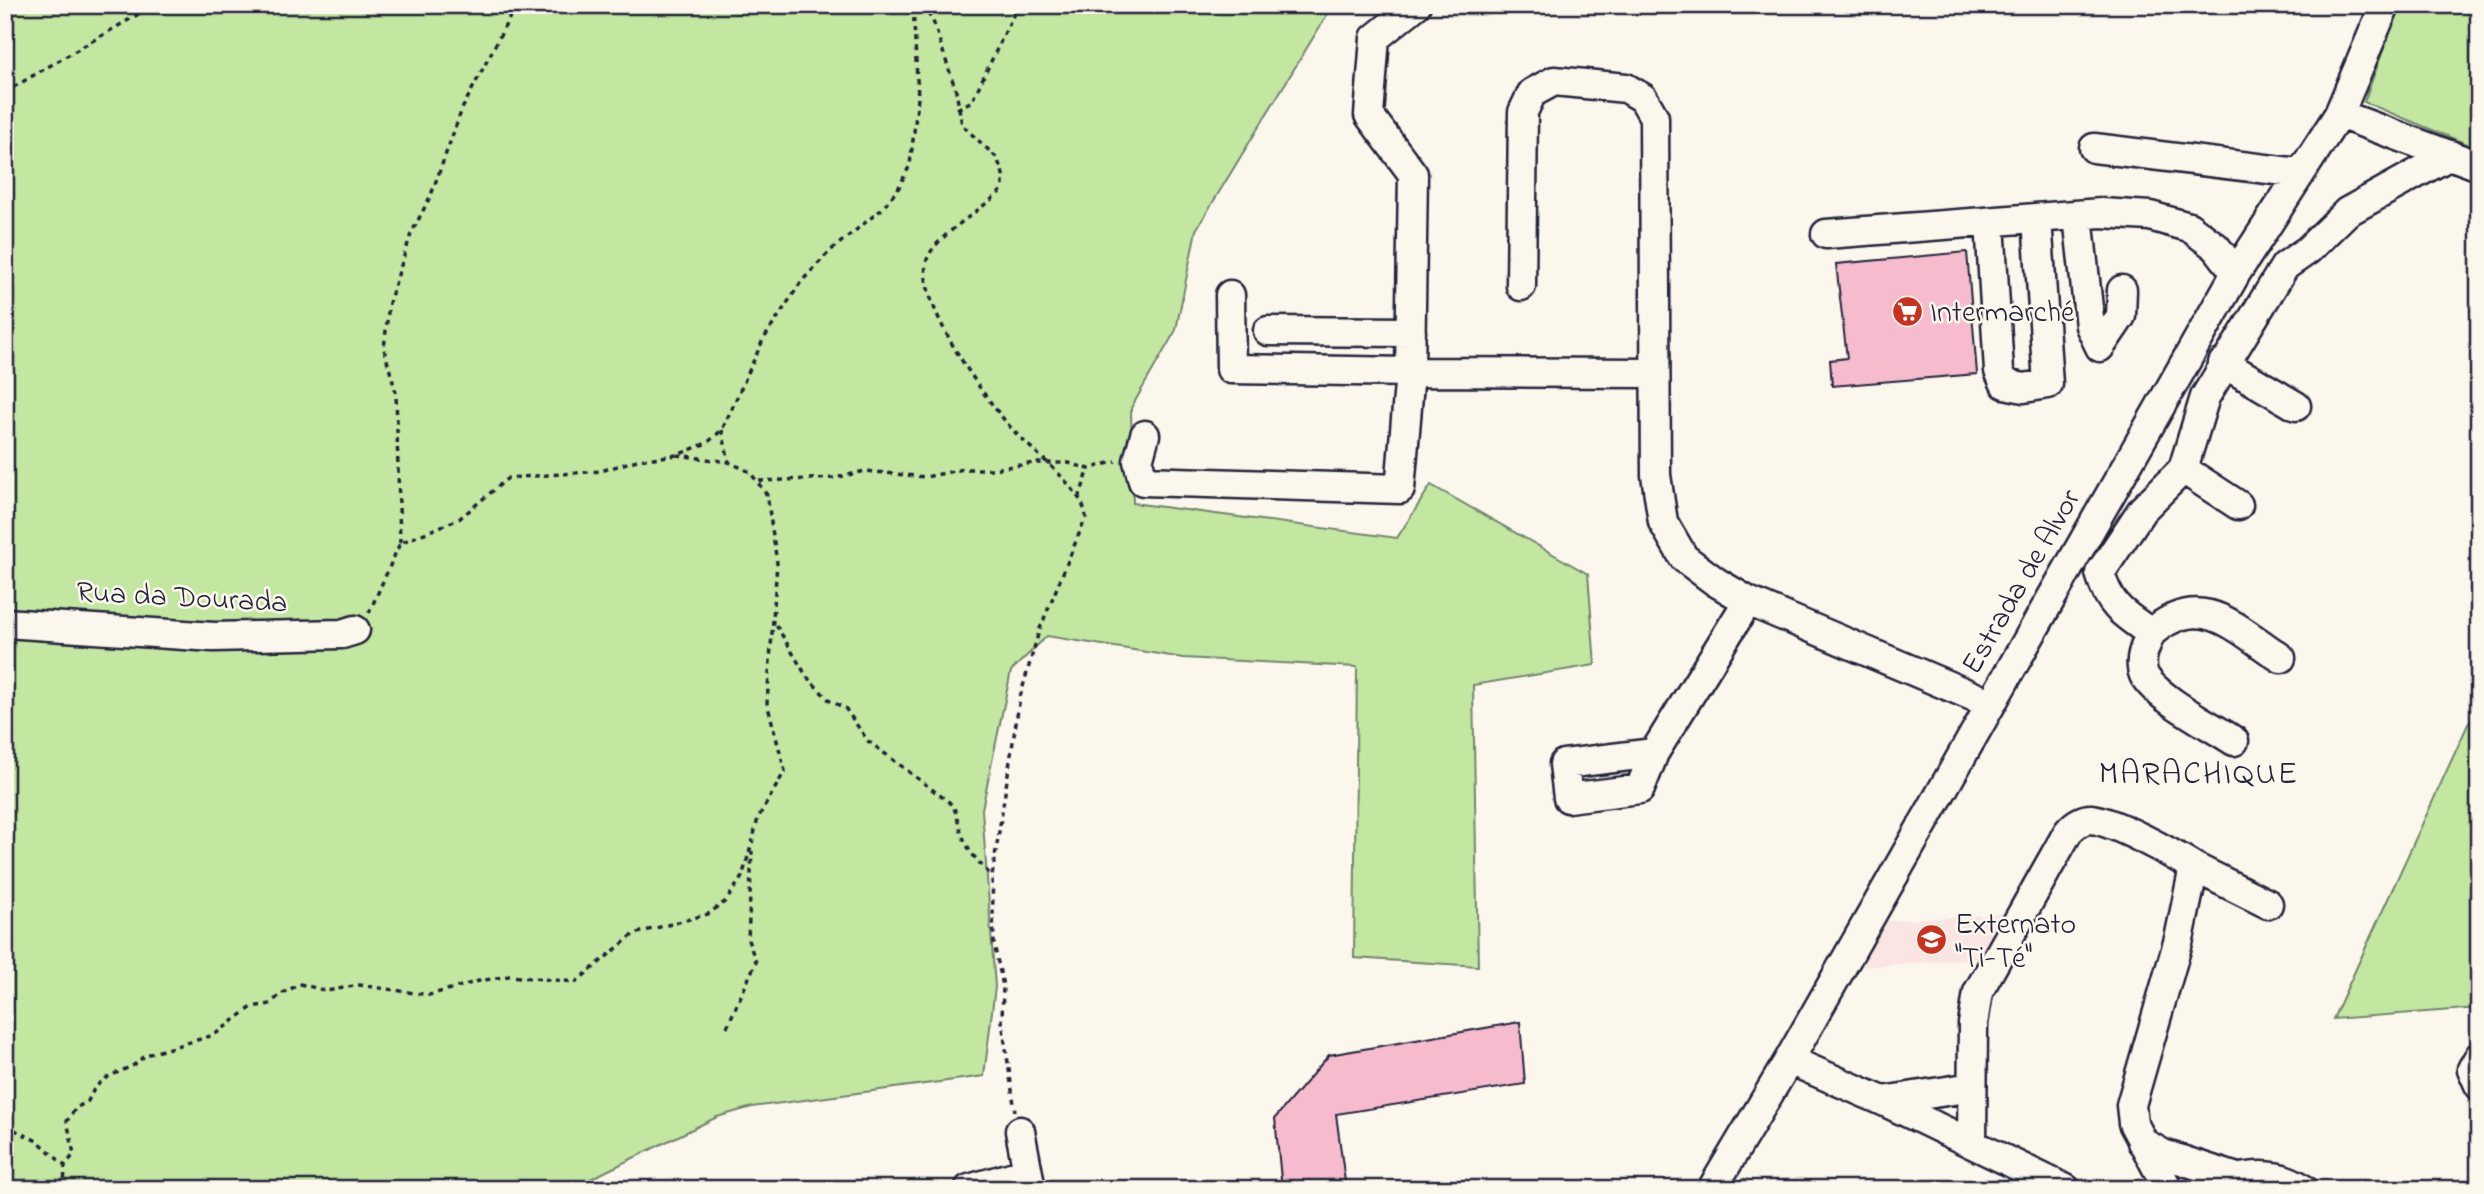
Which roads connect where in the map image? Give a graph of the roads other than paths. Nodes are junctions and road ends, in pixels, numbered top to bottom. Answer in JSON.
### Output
{"nodes":[{"id":1,"x":1416,"y":5,"type":"edge"},
{"id":2,"x":2385,"y":5,"type":"edge"},
{"id":3,"x":2339,"y":114,"type":"junction"},
{"id":4,"x":2094,"y":148,"type":"dead end"},
{"id":5,"x":2450,"y":155,"type":"junction"},
{"id":6,"x":2479,"y":166,"type":"edge"},
{"id":7,"x":2300,"y":173,"type":"junction"},
{"id":8,"x":2078,"y":216,"type":"junction"},
{"id":9,"x":2037,"y":218,"type":"junction"},
{"id":10,"x":1990,"y":222,"type":"junction"},
{"id":11,"x":1826,"y":234,"type":"dead end"},
{"id":12,"x":2236,"y":273,"type":"junction"},
{"id":13,"x":1521,"y":286,"type":"dead end"},
{"id":14,"x":2122,"y":290,"type":"dead end"},
{"id":15,"x":1230,"y":295,"type":"dead end"},
{"id":16,"x":1268,"y":331,"type":"dead end"},
{"id":17,"x":1411,"y":332,"type":"junction"},
{"id":18,"x":2223,"y":363,"type":"junction"},
{"id":19,"x":1410,"y":372,"type":"junction"},
{"id":20,"x":1655,"y":373,"type":"junction"},
{"id":21,"x":2296,"y":406,"type":"dead end"},
{"id":22,"x":1142,"y":448,"type":"road end"},
{"id":23,"x":2183,"y":470,"type":"junction"},
{"id":24,"x":2238,"y":505,"type":"dead end"},
{"id":25,"x":1748,"y":601,"type":"junction"},
{"id":26,"x":5,"y":623,"type":"edge"},
{"id":27,"x":355,"y":630,"type":"road end"},
{"id":28,"x":2151,"y":633,"type":"junction"},
{"id":29,"x":2281,"y":658,"type":"dead end"},
{"id":30,"x":1989,"y":703,"type":"junction"},
{"id":31,"x":2234,"y":741,"type":"dead end"},
{"id":32,"x":1654,"y":753,"type":"dead end"},
{"id":33,"x":2194,"y":867,"type":"junction"},
{"id":34,"x":2268,"y":904,"type":"dead end"},
{"id":35,"x":2479,"y":1057,"type":"edge"},
{"id":36,"x":1789,"y":1060,"type":"junction"},
{"id":37,"x":2479,"y":1085,"type":"edge"},
{"id":38,"x":1972,"y":1087,"type":"junction"},
{"id":39,"x":1883,"y":1101,"type":"junction"},
{"id":40,"x":1020,"y":1131,"type":"road end"},
{"id":41,"x":2142,"y":1142,"type":"junction"},
{"id":42,"x":1972,"y":1143,"type":"junction"},
{"id":43,"x":2234,"y":1177,"type":"junction"},
{"id":44,"x":1028,"y":1181,"type":"edge"},
{"id":45,"x":969,"y":1189,"type":"edge"},
{"id":46,"x":1712,"y":1189,"type":"edge"},
{"id":47,"x":2066,"y":1189,"type":"edge"},
{"id":48,"x":2168,"y":1189,"type":"edge"},
{"id":49,"x":2204,"y":1189,"type":"edge"},
{"id":50,"x":2303,"y":1189,"type":"edge"}],
"edges":[{"from":1,"to":17,"type":"street"},
{"from":2,"to":3,"type":"street","name":"Estrada de Alvor"},
{"from":3,"to":5,"type":"street"},
{"from":3,"to":7,"type":"street","name":"Estrada de Alvor"},
{"from":4,"to":7,"type":"street"},
{"from":5,"to":6,"type":"street"},
{"from":5,"to":18,"type":"street"},
{"from":7,"to":12,"type":"street","name":"Estrada de Alvor"},
{"from":8,"to":9,"type":"street"},
{"from":8,"to":12,"type":"street"},
{"from":8,"to":14,"type":"street"},
{"from":9,"to":10,"type":"street"},
{"from":9,"to":10,"type":"street"},
{"from":10,"to":11,"type":"street"},
{"from":12,"to":30,"type":"street","name":"Estrada de Alvor"},
{"from":13,"to":20,"type":"street"},
{"from":15,"to":19,"type":"street"},
{"from":16,"to":17,"type":"street"},
{"from":17,"to":19,"type":"street"},
{"from":18,"to":21,"type":"street"},
{"from":18,"to":23,"type":"street"},
{"from":19,"to":20,"type":"street"},
{"from":19,"to":22,"type":"street"},
{"from":20,"to":25,"type":"street"},
{"from":23,"to":24,"type":"street"},
{"from":23,"to":28,"type":"street"},
{"from":25,"to":30,"type":"street"},
{"from":25,"to":32,"type":"street"},
{"from":26,"to":27,"type":"street","name":"Rua da Dourada"},
{"from":28,"to":29,"type":"street"},
{"from":28,"to":31,"type":"street"},
{"from":30,"to":36,"type":"street","name":"Estrada de Alvor"},
{"from":33,"to":34,"type":"street"},
{"from":33,"to":38,"type":"street"},
{"from":33,"to":41,"type":"street"},
{"from":35,"to":37,"type":"street"},
{"from":36,"to":39,"type":"street"},
{"from":36,"to":46,"type":"street","name":"Estrada de Alvor"},
{"from":38,"to":39,"type":"street"},
{"from":38,"to":42,"type":"street"},
{"from":39,"to":42,"type":"street"},
{"from":40,"to":44,"type":"street"},
{"from":41,"to":43,"type":"street"},
{"from":41,"to":48,"type":"street"},
{"from":42,"to":47,"type":"street"},
{"from":43,"to":49,"type":"street"},
{"from":43,"to":50,"type":"street"},
{"from":44,"to":45,"type":"street"}]}
